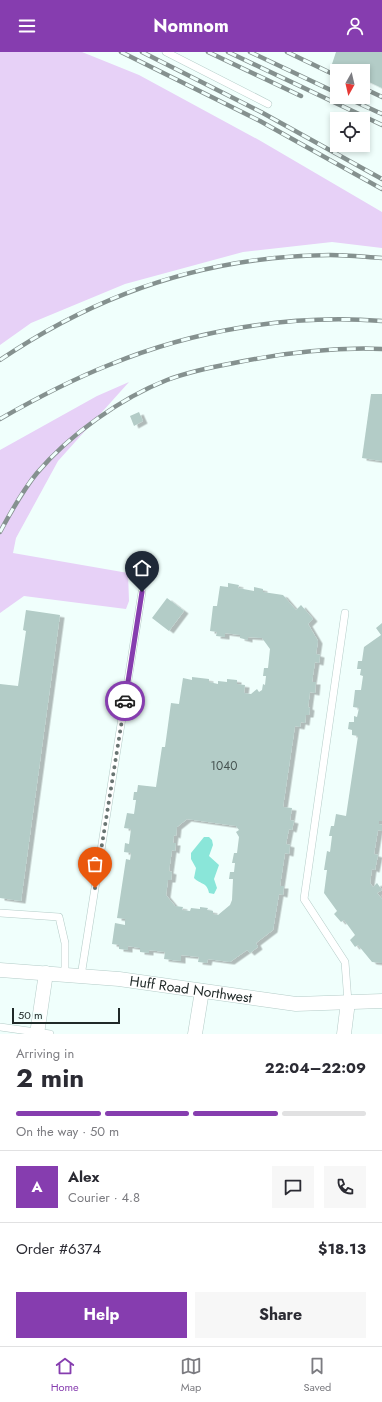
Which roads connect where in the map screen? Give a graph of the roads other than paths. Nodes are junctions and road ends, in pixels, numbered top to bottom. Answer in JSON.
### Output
{"nodes":[{"id":1,"x":166,"y":52,"type":"edge"},
{"id":2,"x":268,"y":104,"type":"dead end"},
{"id":3,"x":142,"y":592,"type":"dead end"},
{"id":4,"x":345,"y":613,"type":"dead end"},
{"id":5,"x":0,"y":913,"type":"edge"},
{"id":6,"x":0,"y":970,"type":"edge"},
{"id":7,"x":46,"y":973,"type":"junction"},
{"id":8,"x":65,"y":974,"type":"junction"},
{"id":9,"x":81,"y":976,"type":"junction"},
{"id":10,"x":202,"y":991,"type":"junction"},
{"id":11,"x":382,"y":1000,"type":"edge"},
{"id":12,"x":348,"y":1002,"type":"junction"},
{"id":13,"x":0,"y":1027,"type":"edge"},
{"id":14,"x":42,"y":1033,"type":"edge"},
{"id":15,"x":195,"y":1034,"type":"edge"},
{"id":16,"x":344,"y":1034,"type":"edge"}],
"edges":[{"from":1,"to":2,"type":"lane"},
{"from":3,"to":9,"type":"lane"},
{"from":4,"to":12,"type":"lane"},
{"from":5,"to":8,"type":"lane"},
{"from":6,"to":7,"type":"street","name":"Huff Road Northwest"},
{"from":7,"to":8,"type":"street","name":"Huff Road Northwest"},
{"from":7,"to":14,"type":"street"},
{"from":8,"to":9,"type":"street","name":"Huff Road Northwest"},
{"from":9,"to":10,"type":"street","name":"Huff Road Northwest"},
{"from":10,"to":12,"type":"street","name":"Huff Road Northwest"},
{"from":10,"to":15,"type":"street"},
{"from":11,"to":12,"type":"street","name":"Huff Road Northwest"},
{"from":12,"to":16,"type":"street"},
{"from":13,"to":14,"type":"lane"}]}
